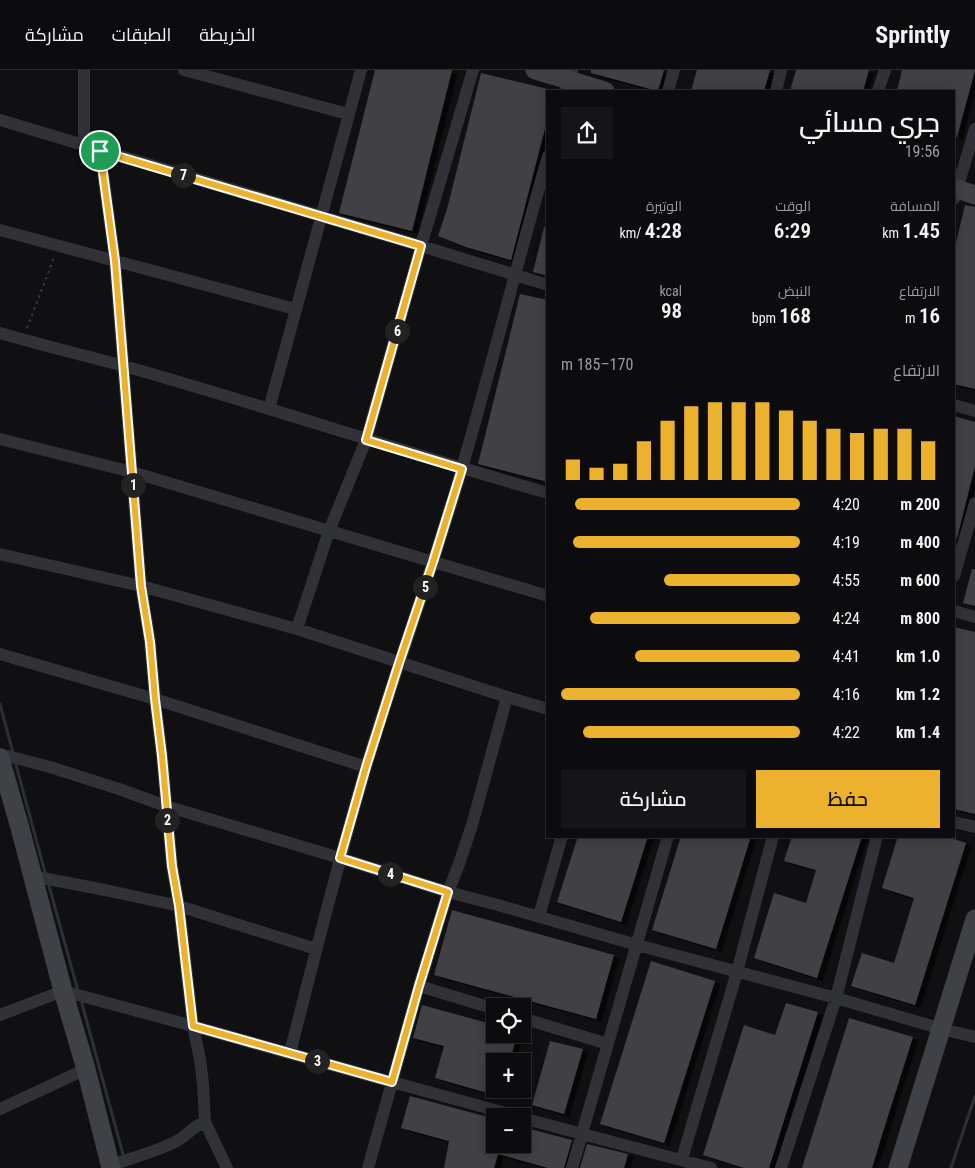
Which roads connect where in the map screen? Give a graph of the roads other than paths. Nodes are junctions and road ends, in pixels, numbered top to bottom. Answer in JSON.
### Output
{"nodes":[{"id":1,"x":84,"y":70,"type":"edge"},
{"id":2,"x":184,"y":70,"type":"edge"},
{"id":3,"x":361,"y":70,"type":"edge"},
{"id":4,"x":473,"y":70,"type":"edge"},
{"id":5,"x":535,"y":70,"type":"edge"},
{"id":6,"x":674,"y":70,"type":"edge"},
{"id":7,"x":781,"y":70,"type":"edge"},
{"id":8,"x":885,"y":70,"type":"edge"},
{"id":9,"x":223,"y":75,"type":"edge"},
{"id":10,"x":569,"y":80,"type":"edge"},
{"id":11,"x":602,"y":90,"type":"edge"},
{"id":12,"x":668,"y":90,"type":"edge"},
{"id":13,"x":776,"y":90,"type":"edge"},
{"id":14,"x":878,"y":90,"type":"edge"},
{"id":15,"x":348,"y":114,"type":"junction"},
{"id":16,"x":0,"y":120,"type":"edge"},
{"id":17,"x":975,"y":129,"type":"edge"},
{"id":18,"x":84,"y":146,"type":"junction"},
{"id":19,"x":100,"y":151,"type":"junction"},
{"id":20,"x":546,"y":163,"type":"edge"},
{"id":21,"x":955,"y":192,"type":"edge"},
{"id":22,"x":975,"y":195,"type":"edge"},
{"id":23,"x":321,"y":216,"type":"junction"},
{"id":24,"x":0,"y":230,"type":"edge"},
{"id":25,"x":421,"y":246,"type":"junction"},
{"id":26,"x":115,"y":261,"type":"junction"},
{"id":27,"x":514,"y":276,"type":"junction"},
{"id":28,"x":546,"y":285,"type":"edge"},
{"id":29,"x":295,"y":309,"type":"junction"},
{"id":30,"x":0,"y":333,"type":"edge"},
{"id":31,"x":123,"y":366,"type":"junction"},
{"id":32,"x":955,"y":405,"type":"edge"},
{"id":33,"x":269,"y":409,"type":"junction"},
{"id":34,"x":975,"y":411,"type":"edge"},
{"id":35,"x":0,"y":439,"type":"edge"},
{"id":36,"x":366,"y":440,"type":"junction"},
{"id":37,"x":462,"y":469,"type":"junction"},
{"id":38,"x":132,"y":472,"type":"junction"},
{"id":39,"x":546,"y":492,"type":"edge"},
{"id":40,"x":975,"y":503,"type":"edge"},
{"id":41,"x":329,"y":531,"type":"junction"},
{"id":42,"x":0,"y":554,"type":"edge"},
{"id":43,"x":433,"y":562,"type":"junction"},
{"id":44,"x":955,"y":573,"type":"edge"},
{"id":45,"x":141,"y":586,"type":"junction"},
{"id":46,"x":546,"y":595,"type":"edge"},
{"id":47,"x":955,"y":611,"type":"edge"},
{"id":48,"x":975,"y":617,"type":"edge"},
{"id":49,"x":298,"y":629,"type":"junction"},
{"id":50,"x":0,"y":654,"type":"edge"},
{"id":51,"x":399,"y":663,"type":"junction"},
{"id":52,"x":507,"y":698,"type":"junction"},
{"id":53,"x":155,"y":699,"type":"junction"},
{"id":54,"x":546,"y":708,"type":"edge"},
{"id":55,"x":0,"y":754,"type":"edge"},
{"id":56,"x":0,"y":758,"type":"edge"},
{"id":57,"x":366,"y":767,"type":"junction"},
{"id":58,"x":166,"y":806,"type":"junction"},
{"id":59,"x":955,"y":822,"type":"edge"},
{"id":60,"x":975,"y":827,"type":"edge"},
{"id":61,"x":561,"y":838,"type":"edge"},
{"id":62,"x":667,"y":838,"type":"edge"},
{"id":63,"x":772,"y":838,"type":"edge"},
{"id":64,"x":876,"y":838,"type":"edge"},
{"id":65,"x":340,"y":858,"type":"junction"},
{"id":66,"x":32,"y":876,"type":"junction"},
{"id":67,"x":448,"y":892,"type":"junction"},
{"id":68,"x":179,"y":906,"type":"junction"},
{"id":69,"x":539,"y":916,"type":"junction"},
{"id":70,"x":975,"y":919,"type":"edge"},
{"id":71,"x":637,"y":944,"type":"junction"},
{"id":72,"x":316,"y":949,"type":"junction"},
{"id":73,"x":738,"y":972,"type":"junction"},
{"id":74,"x":419,"y":986,"type":"junction"},
{"id":75,"x":63,"y":991,"type":"junction"},
{"id":76,"x":836,"y":998,"type":"junction"},
{"id":77,"x":486,"y":1006,"type":"edge"},
{"id":78,"x":0,"y":1016,"type":"edge"},
{"id":79,"x":531,"y":1021,"type":"edge"},
{"id":80,"x":193,"y":1026,"type":"junction"},
{"id":81,"x":942,"y":1028,"type":"junction"},
{"id":82,"x":975,"y":1037,"type":"edge"},
{"id":83,"x":608,"y":1044,"type":"junction"},
{"id":84,"x":290,"y":1053,"type":"junction"},
{"id":85,"x":86,"y":1070,"type":"junction"},
{"id":86,"x":392,"y":1082,"type":"junction"},
{"id":87,"x":488,"y":1108,"type":"edge"},
{"id":88,"x":0,"y":1109,"type":"edge"},
{"id":89,"x":531,"y":1120,"type":"edge"},
{"id":90,"x":205,"y":1122,"type":"junction"},
{"id":91,"x":582,"y":1134,"type":"junction"},
{"id":92,"x":682,"y":1160,"type":"junction"},
{"id":93,"x":111,"y":1166,"type":"edge"},
{"id":94,"x":227,"y":1168,"type":"edge"},
{"id":95,"x":368,"y":1168,"type":"edge"},
{"id":96,"x":572,"y":1168,"type":"edge"},
{"id":97,"x":711,"y":1168,"type":"edge"},
{"id":98,"x":781,"y":1168,"type":"edge"},
{"id":99,"x":898,"y":1168,"type":"edge"}],
"edges":[{"from":1,"to":18,"type":"street"},
{"from":2,"to":9,"type":"street"},
{"from":3,"to":15,"type":"street"},
{"from":4,"to":25,"type":"street"},
{"from":5,"to":10,"type":"street"},
{"from":6,"to":12,"type":"street"},
{"from":7,"to":13,"type":"street"},
{"from":8,"to":14,"type":"street"},
{"from":9,"to":15,"type":"street"},
{"from":10,"to":11,"type":"street"},
{"from":15,"to":23,"type":"street"},
{"from":16,"to":18,"type":"street"},
{"from":17,"to":21,"type":"street"},
{"from":18,"to":19,"type":"street"},
{"from":19,"to":23,"type":"street"},
{"from":19,"to":26,"type":"street"},
{"from":20,"to":27,"type":"street"},
{"from":21,"to":22,"type":"street"},
{"from":23,"to":25,"type":"street"},
{"from":23,"to":29,"type":"street"},
{"from":24,"to":26,"type":"street"},
{"from":25,"to":27,"type":"street"},
{"from":25,"to":36,"type":"street"},
{"from":26,"to":29,"type":"street"},
{"from":26,"to":31,"type":"street"},
{"from":27,"to":28,"type":"street"},
{"from":27,"to":37,"type":"street"},
{"from":29,"to":33,"type":"street"},
{"from":30,"to":31,"type":"street"},
{"from":31,"to":33,"type":"street"},
{"from":31,"to":38,"type":"street"},
{"from":32,"to":34,"type":"street"},
{"from":33,"to":36,"type":"street"},
{"from":35,"to":38,"type":"street"},
{"from":36,"to":37,"type":"street"},
{"from":36,"to":41,"type":"street"},
{"from":37,"to":39,"type":"street"},
{"from":37,"to":43,"type":"street"},
{"from":38,"to":41,"type":"street"},
{"from":38,"to":45,"type":"street"},
{"from":40,"to":44,"type":"street"},
{"from":41,"to":43,"type":"street"},
{"from":41,"to":49,"type":"street"},
{"from":42,"to":45,"type":"street"},
{"from":43,"to":46,"type":"street"},
{"from":43,"to":51,"type":"street"},
{"from":45,"to":49,"type":"street"},
{"from":45,"to":53,"type":"street"},
{"from":47,"to":48,"type":"street"},
{"from":49,"to":51,"type":"street"},
{"from":50,"to":53,"type":"street"},
{"from":51,"to":52,"type":"street"},
{"from":51,"to":57,"type":"street"},
{"from":52,"to":54,"type":"street"},
{"from":52,"to":67,"type":"street"},
{"from":53,"to":57,"type":"street"},
{"from":53,"to":58,"type":"street"},
{"from":55,"to":58,"type":"street"},
{"from":56,"to":66,"type":"street"},
{"from":57,"to":65,"type":"street"},
{"from":58,"to":65,"type":"street"},
{"from":58,"to":68,"type":"street"},
{"from":59,"to":60,"type":"street"},
{"from":61,"to":69,"type":"street"},
{"from":62,"to":71,"type":"street"},
{"from":63,"to":73,"type":"street"},
{"from":64,"to":76,"type":"street"},
{"from":65,"to":67,"type":"street"},
{"from":65,"to":72,"type":"street"},
{"from":66,"to":68,"type":"street"},
{"from":66,"to":75,"type":"street"},
{"from":67,"to":69,"type":"street"},
{"from":67,"to":74,"type":"street"},
{"from":68,"to":72,"type":"street"},
{"from":68,"to":80,"type":"street"},
{"from":69,"to":71,"type":"street"},
{"from":70,"to":81,"type":"street"},
{"from":71,"to":73,"type":"street"},
{"from":71,"to":83,"type":"street"},
{"from":72,"to":84,"type":"street"},
{"from":73,"to":76,"type":"street"},
{"from":73,"to":92,"type":"street"},
{"from":74,"to":77,"type":"street"},
{"from":74,"to":86,"type":"street"},
{"from":75,"to":78,"type":"street"},
{"from":75,"to":80,"type":"street"},
{"from":75,"to":85,"type":"street"},
{"from":76,"to":81,"type":"street"},
{"from":76,"to":98,"type":"street"},
{"from":79,"to":83,"type":"street"},
{"from":80,"to":84,"type":"street"},
{"from":80,"to":90,"type":"street"},
{"from":81,"to":82,"type":"street"},
{"from":81,"to":99,"type":"street"},
{"from":83,"to":91,"type":"street"},
{"from":84,"to":86,"type":"street"},
{"from":85,"to":88,"type":"street"},
{"from":85,"to":93,"type":"street"},
{"from":86,"to":87,"type":"street"},
{"from":86,"to":95,"type":"street"},
{"from":89,"to":91,"type":"street"},
{"from":90,"to":93,"type":"street"},
{"from":90,"to":94,"type":"street"},
{"from":91,"to":92,"type":"street"},
{"from":91,"to":96,"type":"street"},
{"from":92,"to":97,"type":"street"}]}
